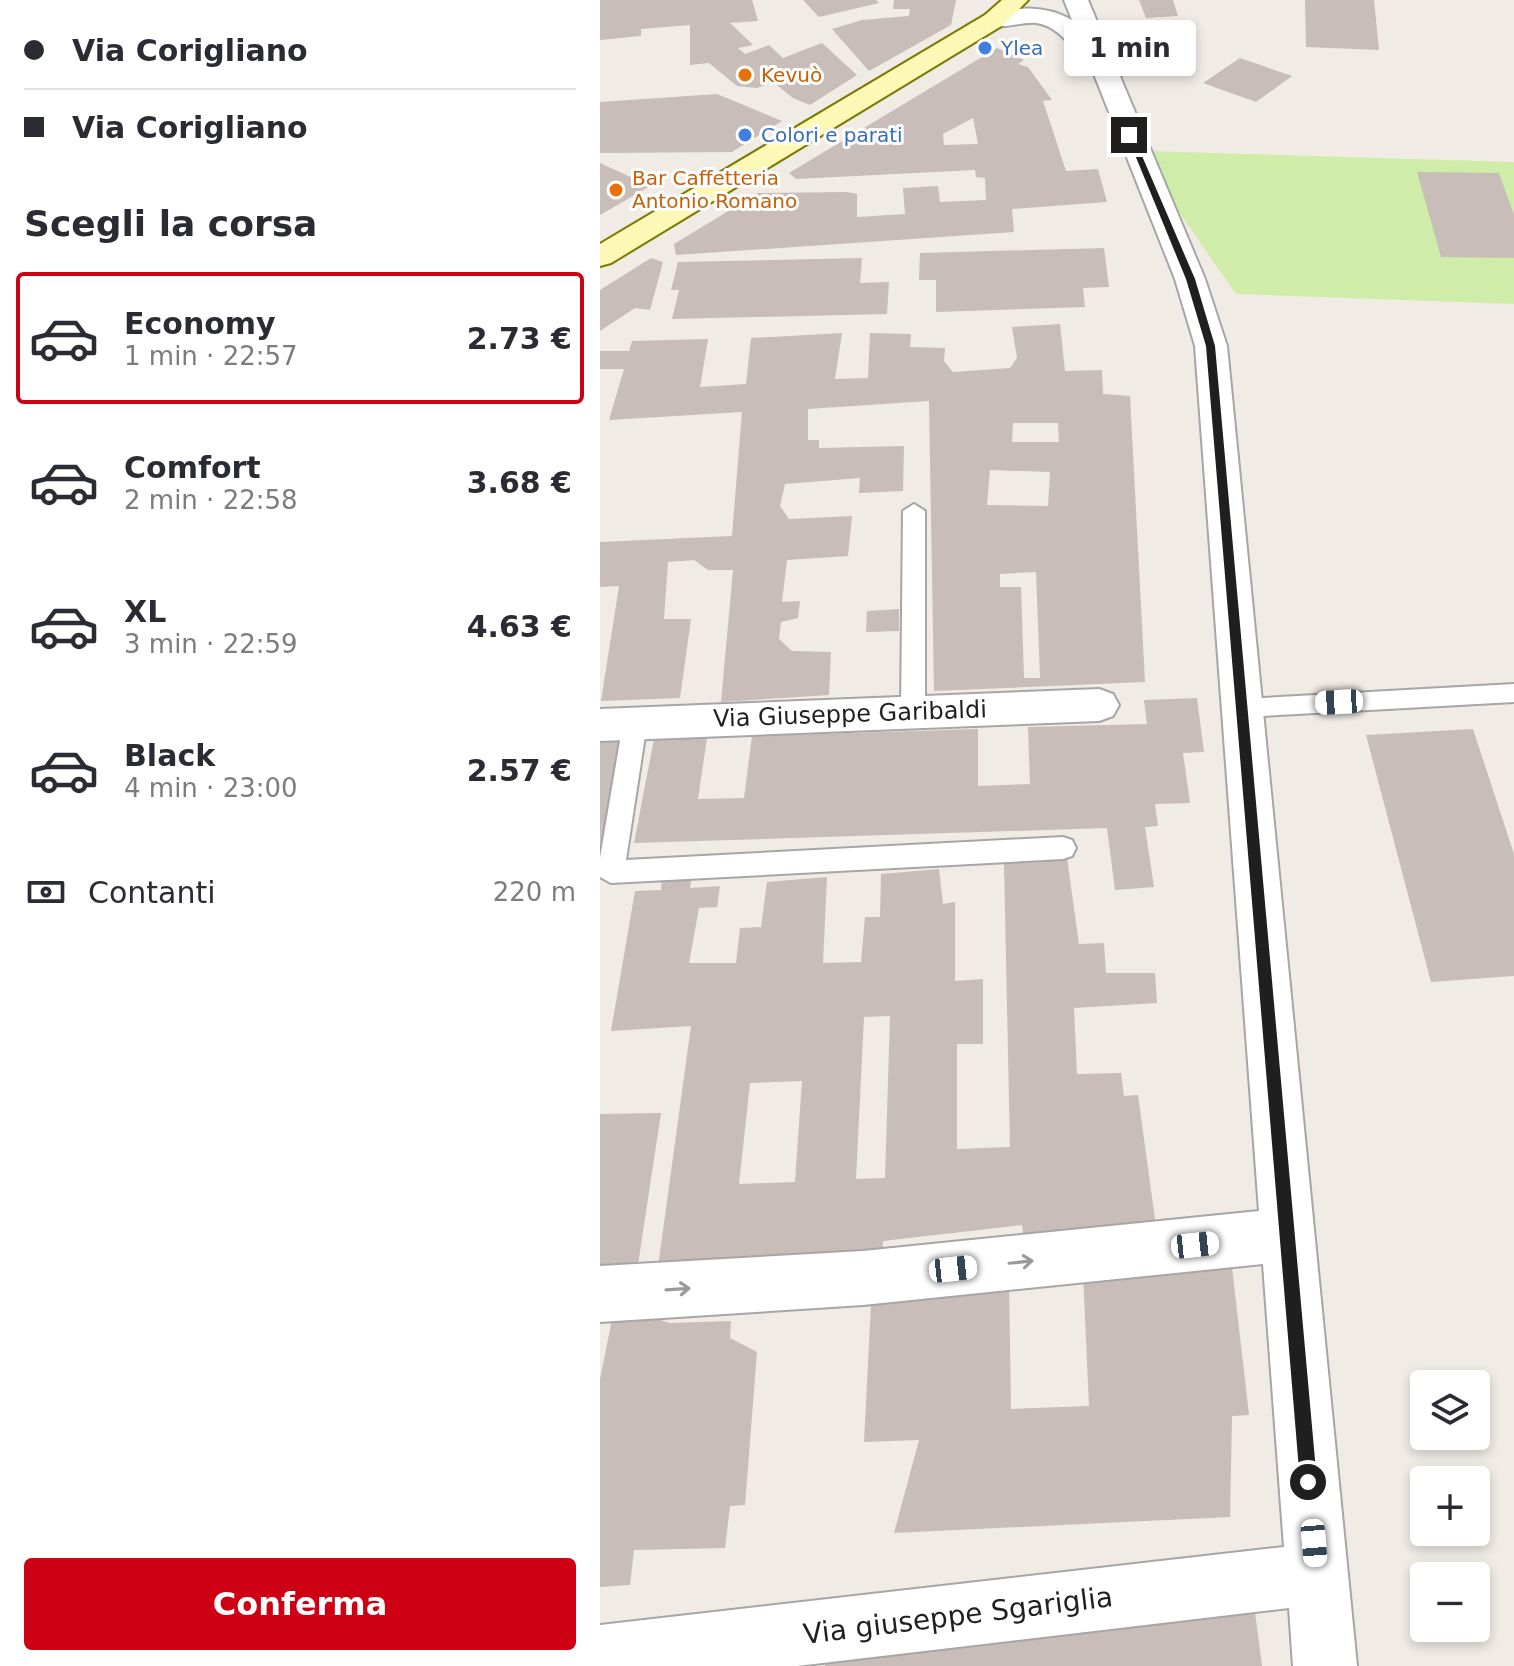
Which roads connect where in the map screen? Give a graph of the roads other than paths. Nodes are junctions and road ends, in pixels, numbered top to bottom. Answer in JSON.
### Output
{"nodes":[{"id":1,"x":1016,"y":0,"type":"edge"},
{"id":2,"x":1076,"y":0,"type":"edge"},
{"id":3,"x":1052,"y":9,"type":"edge"},
{"id":4,"x":990,"y":10,"type":"edge"},
{"id":5,"x":1095,"y":54,"type":"junction"},
{"id":6,"x":600,"y":257,"type":"edge"},
{"id":7,"x":914,"y":511,"type":"dead end"},
{"id":8,"x":1514,"y":693,"type":"edge"},
{"id":9,"x":1099,"y":705,"type":"dead end"},
{"id":10,"x":1245,"y":708,"type":"junction"},
{"id":11,"x":913,"y":710,"type":"junction"},
{"id":12,"x":617,"y":724,"type":"edge"},
{"id":13,"x":1063,"y":848,"type":"dead end"},
{"id":14,"x":1286,"y":1235,"type":"junction"},
{"id":15,"x":600,"y":1294,"type":"edge"},
{"id":16,"x":1317,"y":1574,"type":"junction"},
{"id":17,"x":600,"y":1657,"type":"edge"},
{"id":18,"x":1325,"y":1666,"type":"edge"}],
"edges":[{"from":1,"to":4,"type":"main road"},
{"from":2,"to":5,"type":"street"},
{"from":3,"to":4,"type":"street"},
{"from":3,"to":5,"type":"street"},
{"from":4,"to":6,"type":"main road"},
{"from":5,"to":10,"type":"street"},
{"from":7,"to":11,"type":"lane"},
{"from":8,"to":10,"type":"lane"},
{"from":9,"to":11,"type":"street","name":"Via Giuseppe Garibaldi"},
{"from":10,"to":14,"type":"street"},
{"from":11,"to":12,"type":"street","name":"Via Giuseppe Garibaldi"},
{"from":12,"to":13,"type":"lane"},
{"from":15,"to":14,"type":"street","one_way":true},
{"from":14,"to":16,"type":"street"},
{"from":16,"to":17,"type":"street","name":"Via giuseppe Sgariglia"},
{"from":16,"to":18,"type":"street"}]}
